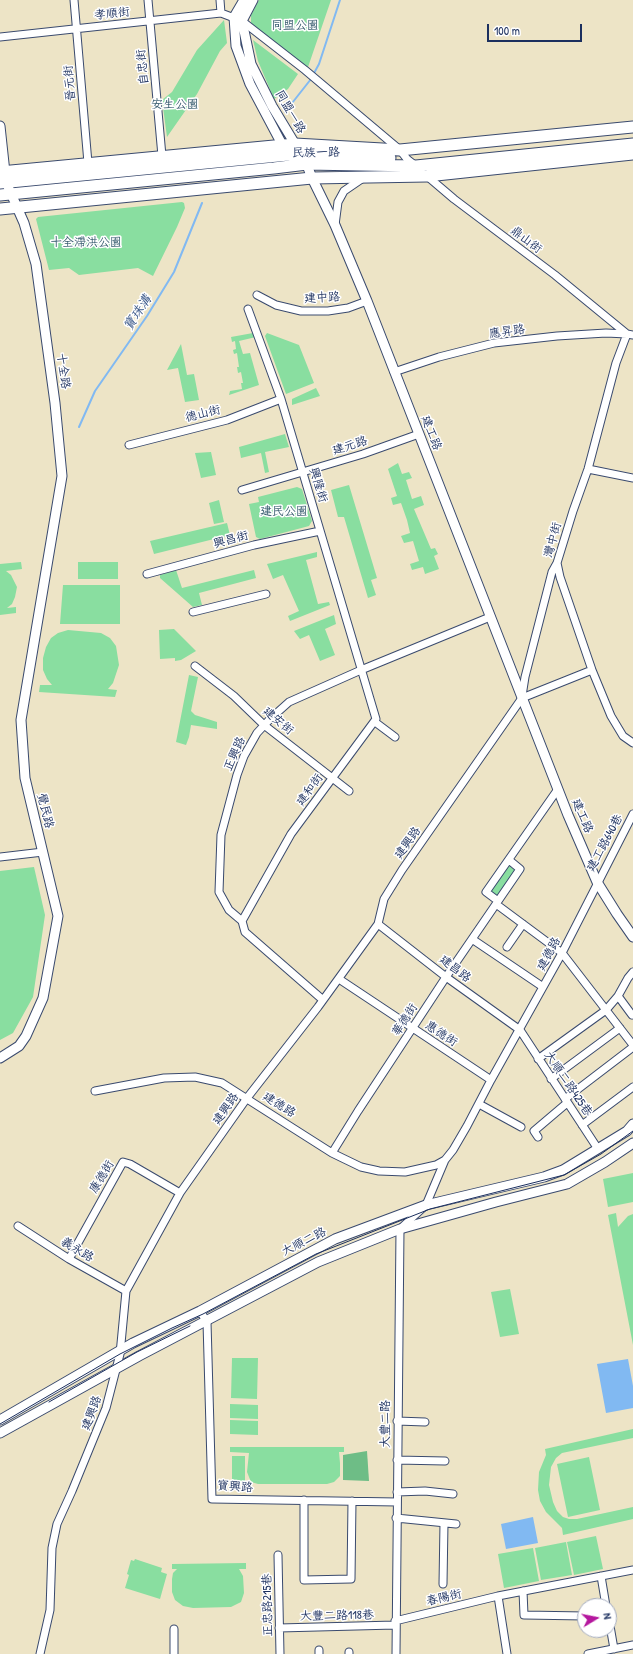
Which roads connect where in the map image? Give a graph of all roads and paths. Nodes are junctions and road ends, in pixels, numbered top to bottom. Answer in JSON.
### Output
{"nodes":[{"id":1,"x":74,"y":0,"type":"edge"},
{"id":2,"x":148,"y":0,"type":"edge"},
{"id":3,"x":220,"y":0,"type":"edge"},
{"id":4,"x":244,"y":0,"type":"edge"},
{"id":5,"x":253,"y":0,"type":"edge"},
{"id":6,"x":221,"y":13,"type":"junction"},
{"id":7,"x":238,"y":19,"type":"junction"},
{"id":8,"x":150,"y":21,"type":"junction"},
{"id":9,"x":76,"y":28,"type":"junction"},
{"id":10,"x":0,"y":37,"type":"edge"},
{"id":11,"x":0,"y":126,"type":"edge"},
{"id":12,"x":633,"y":127,"type":"edge"},
{"id":13,"x":633,"y":138,"type":"edge"},
{"id":14,"x":295,"y":144,"type":"junction"},
{"id":15,"x":633,"y":144,"type":"edge"},
{"id":16,"x":282,"y":145,"type":"junction"},
{"id":17,"x":633,"y":154,"type":"edge"},
{"id":18,"x":288,"y":155,"type":"junction"},
{"id":19,"x":404,"y":155,"type":"junction"},
{"id":20,"x":162,"y":156,"type":"junction"},
{"id":21,"x":304,"y":159,"type":"junction"},
{"id":22,"x":88,"y":164,"type":"junction"},
{"id":23,"x":295,"y":165,"type":"junction"},
{"id":24,"x":416,"y":166,"type":"junction"},
{"id":25,"x":2,"y":171,"type":"edge"},
{"id":26,"x":427,"y":176,"type":"junction"},
{"id":27,"x":312,"y":178,"type":"junction"},
{"id":28,"x":364,"y":178,"type":"junction"},
{"id":29,"x":3,"y":183,"type":"edge"},
{"id":30,"x":12,"y":194,"type":"junction"},
{"id":31,"x":0,"y":196,"type":"edge"},
{"id":32,"x":17,"y":207,"type":"junction"},
{"id":33,"x":0,"y":209,"type":"edge"},
{"id":34,"x":335,"y":225,"type":"junction"},
{"id":35,"x":257,"y":295,"type":"dead end"},
{"id":36,"x":367,"y":301,"type":"junction"},
{"id":37,"x":248,"y":308,"type":"dead end"},
{"id":38,"x":630,"y":334,"type":"edge"},
{"id":39,"x":394,"y":372,"type":"junction"},
{"id":40,"x":281,"y":399,"type":"junction"},
{"id":41,"x":418,"y":434,"type":"junction"},
{"id":42,"x":129,"y":445,"type":"dead end"},
{"id":43,"x":588,"y":470,"type":"junction"},
{"id":44,"x":303,"y":473,"type":"junction"},
{"id":45,"x":633,"y":478,"type":"edge"},
{"id":46,"x":242,"y":490,"type":"dead end"},
{"id":47,"x":320,"y":531,"type":"junction"},
{"id":48,"x":49,"y":553,"type":"joint"},
{"id":49,"x":557,"y":563,"type":"junction"},
{"id":50,"x":147,"y":574,"type":"dead end"},
{"id":51,"x":266,"y":594,"type":"dead end"},
{"id":52,"x":193,"y":612,"type":"dead end"},
{"id":53,"x":490,"y":617,"type":"junction"},
{"id":54,"x":194,"y":666,"type":"dead end"},
{"id":55,"x":360,"y":670,"type":"junction"},
{"id":56,"x":592,"y":670,"type":"junction"},
{"id":57,"x":522,"y":698,"type":"junction"},
{"id":58,"x":375,"y":722,"type":"junction"},
{"id":59,"x":264,"y":725,"type":"junction"},
{"id":60,"x":395,"y":738,"type":"dead end"},
{"id":61,"x":633,"y":743,"type":"edge"},
{"id":62,"x":333,"y":778,"type":"junction"},
{"id":63,"x":558,"y":789,"type":"junction"},
{"id":64,"x":349,"y":791,"type":"dead end"},
{"id":65,"x":633,"y":816,"type":"edge"},
{"id":66,"x":43,"y":852,"type":"junction"},
{"id":67,"x":0,"y":857,"type":"edge"},
{"id":68,"x":509,"y":860,"type":"junction"},
{"id":69,"x":597,"y":882,"type":"junction"},
{"id":70,"x":497,"y":903,"type":"junction"},
{"id":71,"x":242,"y":922,"type":"junction"},
{"id":72,"x":378,"y":924,"type":"junction"},
{"id":73,"x":523,"y":924,"type":"junction"},
{"id":74,"x":633,"y":937,"type":"edge"},
{"id":75,"x":472,"y":939,"type":"junction"},
{"id":76,"x":507,"y":947,"type":"dead end"},
{"id":77,"x":562,"y":953,"type":"junction"},
{"id":78,"x":633,"y":972,"type":"edge"},
{"id":79,"x":446,"y":977,"type":"junction"},
{"id":80,"x":339,"y":979,"type":"junction"},
{"id":81,"x":543,"y":987,"type":"junction"},
{"id":82,"x":618,"y":996,"type":"junction"},
{"id":83,"x":323,"y":1000,"type":"junction"},
{"id":84,"x":606,"y":1010,"type":"junction"},
{"id":85,"x":632,"y":1015,"type":"edge"},
{"id":86,"x":620,"y":1028,"type":"junction"},
{"id":87,"x":413,"y":1029,"type":"junction"},
{"id":88,"x":520,"y":1030,"type":"junction"},
{"id":89,"x":633,"y":1046,"type":"edge"},
{"id":90,"x":0,"y":1058,"type":"edge"},
{"id":91,"x":538,"y":1059,"type":"junction"},
{"id":92,"x":551,"y":1079,"type":"junction"},
{"id":93,"x":491,"y":1080,"type":"junction"},
{"id":94,"x":633,"y":1087,"type":"edge"},
{"id":95,"x":96,"y":1091,"type":"dead end"},
{"id":96,"x":247,"y":1098,"type":"junction"},
{"id":97,"x":566,"y":1101,"type":"junction"},
{"id":98,"x":479,"y":1104,"type":"junction"},
{"id":99,"x":633,"y":1124,"type":"edge"},
{"id":100,"x":582,"y":1125,"type":"junction"},
{"id":101,"x":521,"y":1127,"type":"dead end"},
{"id":102,"x":538,"y":1137,"type":"dead end"},
{"id":103,"x":633,"y":1143,"type":"edge"},
{"id":104,"x":598,"y":1150,"type":"junction"},
{"id":105,"x":332,"y":1153,"type":"junction"},
{"id":106,"x":445,"y":1160,"type":"junction"},
{"id":107,"x":180,"y":1193,"type":"junction"},
{"id":108,"x":426,"y":1205,"type":"junction"},
{"id":109,"x":18,"y":1226,"type":"dead end"},
{"id":110,"x":400,"y":1229,"type":"junction"},
{"id":111,"x":69,"y":1259,"type":"junction"},
{"id":112,"x":126,"y":1290,"type":"junction"},
{"id":113,"x":200,"y":1311,"type":"junction"},
{"id":114,"x":207,"y":1322,"type":"junction"},
{"id":115,"x":120,"y":1350,"type":"junction"},
{"id":116,"x":117,"y":1369,"type":"junction"},
{"id":117,"x":0,"y":1420,"type":"edge"},
{"id":118,"x":397,"y":1421,"type":"junction"},
{"id":119,"x":425,"y":1422,"type":"dead end"},
{"id":120,"x":0,"y":1433,"type":"edge"},
{"id":121,"x":397,"y":1460,"type":"junction"},
{"id":122,"x":445,"y":1461,"type":"dead end"},
{"id":123,"x":397,"y":1492,"type":"junction"},
{"id":124,"x":453,"y":1494,"type":"dead end"},
{"id":125,"x":304,"y":1500,"type":"junction"},
{"id":126,"x":352,"y":1501,"type":"junction"},
{"id":127,"x":397,"y":1502,"type":"junction"},
{"id":128,"x":396,"y":1518,"type":"junction"},
{"id":129,"x":444,"y":1523,"type":"junction"},
{"id":130,"x":456,"y":1524,"type":"dead end"},
{"id":131,"x":278,"y":1555,"type":"dead end"},
{"id":132,"x":633,"y":1570,"type":"edge"},
{"id":133,"x":601,"y":1576,"type":"junction"},
{"id":134,"x":443,"y":1584,"type":"dead end"},
{"id":135,"x":523,"y":1591,"type":"junction"},
{"id":136,"x":498,"y":1596,"type":"junction"},
{"id":137,"x":605,"y":1598,"type":"edge"},
{"id":138,"x":577,"y":1616,"type":"edge"},
{"id":139,"x":395,"y":1623,"type":"junction"},
{"id":140,"x":279,"y":1628,"type":"junction"},
{"id":141,"x":174,"y":1629,"type":"dead end"},
{"id":142,"x":615,"y":1638,"type":"edge"},
{"id":143,"x":633,"y":1645,"type":"edge"},
{"id":144,"x":619,"y":1650,"type":"edge"},
{"id":145,"x":40,"y":1654,"type":"edge"},
{"id":146,"x":174,"y":1654,"type":"edge"},
{"id":147,"x":280,"y":1654,"type":"edge"},
{"id":148,"x":396,"y":1654,"type":"edge"},
{"id":149,"x":507,"y":1654,"type":"edge"},
{"id":150,"x":588,"y":1654,"type":"edge"}],
"edges":[{"from":1,"to":9,"type":"street","name":"晉元街"},
{"from":2,"to":8,"type":"street","name":"自忠街"},
{"from":3,"to":6,"type":"street"},
{"from":4,"to":7,"type":"street"},
{"from":5,"to":7,"type":"street"},
{"from":6,"to":7,"type":"street","name":"孝順街"},
{"from":6,"to":8,"type":"street","name":"孝順街"},
{"from":7,"to":14,"type":"street","name":"同盟一路"},
{"from":7,"to":16,"type":"street","name":"同盟一路"},
{"from":7,"to":19,"type":"street","name":"孝順街"},
{"from":8,"to":9,"type":"street","name":"孝順街"},
{"from":8,"to":20,"type":"street","name":"自忠街"},
{"from":9,"to":10,"type":"street","name":"孝順街"},
{"from":9,"to":22,"type":"street","name":"晉元街"},
{"from":11,"to":25,"type":"street","name":"十全路"},
{"from":12,"to":19,"type":"main road","name":"民族一路"},
{"from":13,"to":19,"type":"main road","name":"民族一路"},
{"from":14,"to":16,"type":"main road","name":"民族一路"},
{"from":14,"to":19,"type":"main road","name":"民族一路"},
{"from":14,"to":21,"type":"street","name":"同盟一路"},
{"from":15,"to":24,"type":"main road","name":"民族一路"},
{"from":16,"to":18,"type":"street","name":"同盟一路"},
{"from":16,"to":20,"type":"main road","name":"民族一路"},
{"from":17,"to":26,"type":"main road","name":"民族一路"},
{"from":18,"to":21,"type":"main road","name":"民族一路"},
{"from":18,"to":23,"type":"street","name":"同盟一路"},
{"from":18,"to":29,"type":"main road","name":"民族一路"},
{"from":19,"to":21,"type":"main road","name":"民族一路"},
{"from":19,"to":24,"type":"street","name":"鼎山街"},
{"from":20,"to":22,"type":"main road","name":"民族一路"},
{"from":21,"to":23,"type":"main road","name":"民族一路"},
{"from":21,"to":24,"type":"main road","name":"民族一路"},
{"from":21,"to":27,"type":"street","name":"同盟一路"},
{"from":22,"to":25,"type":"main road","name":"民族一路"},
{"from":23,"to":27,"type":"street","name":"同盟一路"},
{"from":23,"to":30,"type":"main road","name":"民族一路"},
{"from":24,"to":26,"type":"street","name":"鼎山街"},
{"from":25,"to":29,"type":"street","name":"十全路"},
{"from":26,"to":28,"type":"main road","name":"民族一路"},
{"from":26,"to":38,"type":"street","name":"鼎山街"},
{"from":27,"to":28,"type":"main road","name":"民族一路"},
{"from":27,"to":32,"type":"main road","name":"民族一路"},
{"from":27,"to":34,"type":"street","name":"建工路"},
{"from":28,"to":34,"type":"street"},
{"from":29,"to":30,"type":"street","name":"十全路"},
{"from":30,"to":31,"type":"main road","name":"民族一路"},
{"from":30,"to":32,"type":"street","name":"十全路"},
{"from":32,"to":33,"type":"main road","name":"民族一路"},
{"from":32,"to":48,"type":"street","name":"十全路"},
{"from":34,"to":36,"type":"street","name":"建工路"},
{"from":35,"to":36,"type":"street","name":"建中路"},
{"from":36,"to":39,"type":"street","name":"建工路"},
{"from":37,"to":40,"type":"street","name":"興隆街"},
{"from":38,"to":39,"type":"street","name":"應昇路"},
{"from":38,"to":43,"type":"street","name":"灣中街"},
{"from":39,"to":41,"type":"street","name":"建工路"},
{"from":40,"to":42,"type":"street","name":"德山街"},
{"from":40,"to":44,"type":"street","name":"興隆街"},
{"from":41,"to":44,"type":"street","name":"建元路"},
{"from":41,"to":53,"type":"street","name":"建工路"},
{"from":43,"to":45,"type":"street"},
{"from":43,"to":49,"type":"street","name":"灣中街"},
{"from":44,"to":46,"type":"street","name":"建元路"},
{"from":44,"to":47,"type":"street","name":"興隆街"},
{"from":47,"to":50,"type":"street","name":"興昌街"},
{"from":47,"to":55,"type":"street","name":"興隆街"},
{"from":48,"to":66,"type":"street","name":"覺民路"},
{"from":49,"to":56,"type":"street","name":"灣中街"},
{"from":49,"to":57,"type":"street","name":"建工路"},
{"from":51,"to":52,"type":"street"},
{"from":53,"to":55,"type":"street","name":"正興路"},
{"from":53,"to":57,"type":"street","name":"建工路"},
{"from":54,"to":59,"type":"street","name":"建安街"},
{"from":55,"to":58,"type":"street"},
{"from":55,"to":59,"type":"street","name":"正興路"},
{"from":56,"to":57,"type":"street"},
{"from":56,"to":61,"type":"street","name":"灣中街"},
{"from":57,"to":63,"type":"street","name":"建工路"},
{"from":57,"to":72,"type":"street","name":"建興路"},
{"from":58,"to":60,"type":"street"},
{"from":58,"to":62,"type":"street","name":"建和街"},
{"from":59,"to":62,"type":"street","name":"建安街"},
{"from":59,"to":71,"type":"street","name":"正興路"},
{"from":62,"to":64,"type":"street","name":"建安街"},
{"from":62,"to":71,"type":"street","name":"建和街"},
{"from":63,"to":68,"type":"street"},
{"from":63,"to":69,"type":"street","name":"建工路"},
{"from":65,"to":69,"type":"street","name":"建工路640巷"},
{"from":66,"to":67,"type":"street"},
{"from":66,"to":90,"type":"street","name":"覺民路"},
{"from":68,"to":70,"type":"street"},
{"from":68,"to":70,"type":"street","name":"華德街"},
{"from":69,"to":74,"type":"street","name":"建工路"},
{"from":69,"to":77,"type":"street","name":"建德路"},
{"from":70,"to":73,"type":"street"},
{"from":70,"to":75,"type":"street","name":"華德街"},
{"from":71,"to":83,"type":"street","name":"正興路"},
{"from":72,"to":79,"type":"street","name":"建昌路"},
{"from":72,"to":80,"type":"street","name":"建興路"},
{"from":73,"to":76,"type":"street"},
{"from":73,"to":77,"type":"street"},
{"from":75,"to":79,"type":"street","name":"華德街"},
{"from":75,"to":81,"type":"street"},
{"from":77,"to":81,"type":"street","name":"建德路"},
{"from":77,"to":84,"type":"street"},
{"from":78,"to":82,"type":"street"},
{"from":79,"to":87,"type":"street","name":"華德街"},
{"from":79,"to":88,"type":"street","name":"建昌路"},
{"from":80,"to":83,"type":"street","name":"建興路"},
{"from":80,"to":87,"type":"street","name":"惠德街"},
{"from":81,"to":88,"type":"street","name":"建德路"},
{"from":82,"to":84,"type":"street"},
{"from":82,"to":85,"type":"street"},
{"from":83,"to":96,"type":"street","name":"建興路"},
{"from":84,"to":86,"type":"street"},
{"from":84,"to":91,"type":"street"},
{"from":86,"to":89,"type":"street"},
{"from":86,"to":92,"type":"street"},
{"from":87,"to":93,"type":"street","name":"惠德街"},
{"from":87,"to":105,"type":"street","name":"華德街"},
{"from":88,"to":91,"type":"street","name":"大順二路425巷"},
{"from":88,"to":93,"type":"street","name":"建德路"},
{"from":89,"to":97,"type":"street"},
{"from":91,"to":92,"type":"street","name":"大順二路425巷"},
{"from":92,"to":97,"type":"street","name":"大順二路425巷"},
{"from":93,"to":98,"type":"street","name":"建德路"},
{"from":94,"to":100,"type":"street"},
{"from":95,"to":96,"type":"street","name":"建德路"},
{"from":96,"to":105,"type":"street","name":"建德路"},
{"from":96,"to":107,"type":"street","name":"建興路"},
{"from":97,"to":100,"type":"street","name":"大順二路425巷"},
{"from":97,"to":102,"type":"street"},
{"from":98,"to":101,"type":"street"},
{"from":98,"to":106,"type":"street","name":"建德路"},
{"from":99,"to":104,"type":"street","name":"大順二路"},
{"from":100,"to":104,"type":"street","name":"大順二路425巷"},
{"from":103,"to":110,"type":"street","name":"大順二路"},
{"from":104,"to":108,"type":"street","name":"大順二路"},
{"from":105,"to":106,"type":"street","name":"建德路"},
{"from":106,"to":108,"type":"street","name":"建德路"},
{"from":107,"to":111,"type":"street","name":"康德街"},
{"from":107,"to":112,"type":"street","name":"建興路"},
{"from":108,"to":110,"type":"street"},
{"from":108,"to":113,"type":"street","name":"大順二路"},
{"from":109,"to":111,"type":"street","name":"義永路"},
{"from":110,"to":114,"type":"street","name":"大順二路"},
{"from":110,"to":118,"type":"street","name":"大豐二路"},
{"from":111,"to":112,"type":"street","name":"義永路"},
{"from":112,"to":115,"type":"street","name":"建興路"},
{"from":113,"to":114,"type":"street"},
{"from":113,"to":115,"type":"street","name":"大順二路"},
{"from":114,"to":116,"type":"street","name":"大順二路"},
{"from":114,"to":125,"type":"street","name":"寶興路"},
{"from":115,"to":116,"type":"street","name":"建興路"},
{"from":115,"to":117,"type":"street","name":"大順二路"},
{"from":116,"to":120,"type":"street","name":"大順二路"},
{"from":116,"to":145,"type":"street","name":"建興路"},
{"from":118,"to":119,"type":"street"},
{"from":118,"to":121,"type":"street","name":"大豐二路"},
{"from":121,"to":122,"type":"street"},
{"from":121,"to":123,"type":"street","name":"大豐二路"},
{"from":123,"to":124,"type":"street"},
{"from":123,"to":127,"type":"street","name":"大豐二路"},
{"from":125,"to":126,"type":"street","name":"寶興路"},
{"from":125,"to":126,"type":"street"},
{"from":126,"to":127,"type":"street","name":"寶興路"},
{"from":127,"to":128,"type":"street","name":"大豐二路"},
{"from":128,"to":129,"type":"street"},
{"from":128,"to":139,"type":"street","name":"大豐二路"},
{"from":129,"to":130,"type":"street"},
{"from":129,"to":134,"type":"street"},
{"from":131,"to":140,"type":"street","name":"正忠路215巷"},
{"from":132,"to":133,"type":"street","name":"春陽街"},
{"from":133,"to":135,"type":"street","name":"春陽街"},
{"from":133,"to":137,"type":"street"},
{"from":135,"to":136,"type":"street","name":"春陽街"},
{"from":135,"to":138,"type":"street"},
{"from":136,"to":139,"type":"street","name":"春陽街"},
{"from":136,"to":149,"type":"street"},
{"from":139,"to":140,"type":"street","name":"大豐二路118巷"},
{"from":139,"to":148,"type":"street","name":"大豐二路"},
{"from":140,"to":147,"type":"street","name":"正忠路215巷"},
{"from":141,"to":146,"type":"street"},
{"from":142,"to":144,"type":"street"},
{"from":143,"to":144,"type":"street"},
{"from":144,"to":150,"type":"street"}]}
